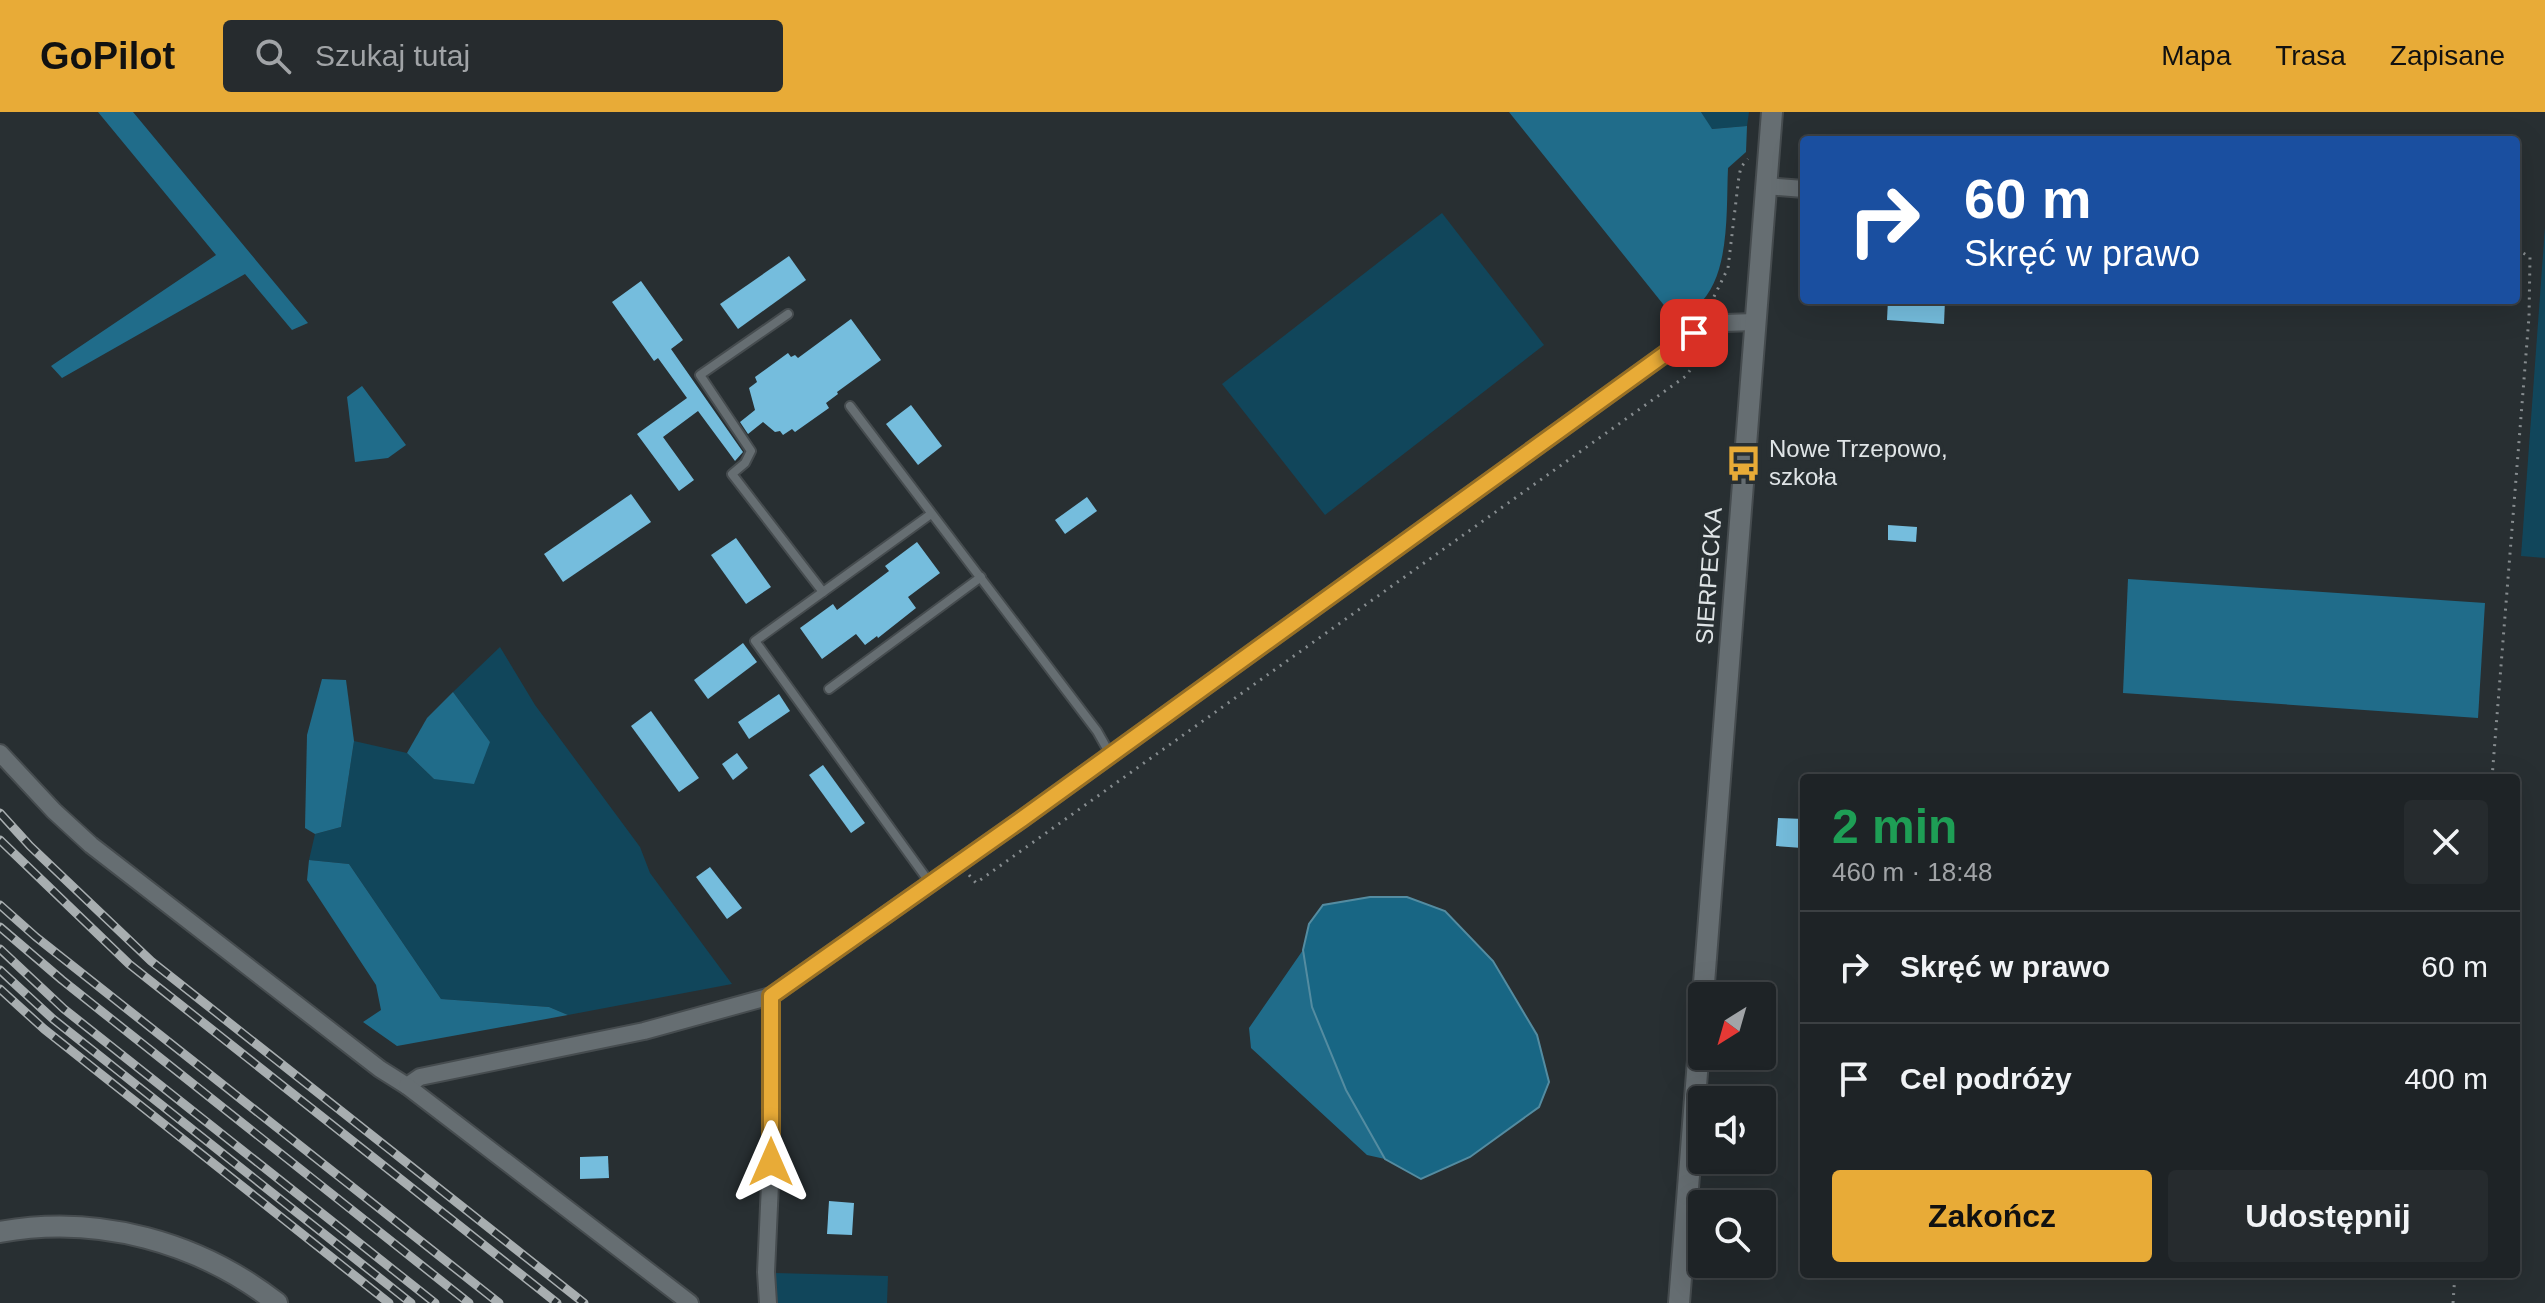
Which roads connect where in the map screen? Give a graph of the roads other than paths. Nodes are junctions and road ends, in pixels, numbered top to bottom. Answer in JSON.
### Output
{"nodes":[{"id":1,"x":1772,"y":112,"type":"edge"},
{"id":2,"x":1766,"y":186,"type":"junction"},
{"id":3,"x":1800,"y":189,"type":"edge"},
{"id":4,"x":788,"y":314,"type":"dead end"},
{"id":5,"x":1754,"y":322,"type":"junction"},
{"id":6,"x":850,"y":406,"type":"dead end"},
{"id":7,"x":931,"y":514,"type":"junction"},
{"id":8,"x":981,"y":577,"type":"junction"},
{"id":9,"x":823,"y":592,"type":"junction"},
{"id":10,"x":829,"y":689,"type":"dead end"},
{"id":11,"x":0,"y":753,"type":"edge"},
{"id":12,"x":1110,"y":754,"type":"junction"},
{"id":13,"x":930,"y":884,"type":"junction"},
{"id":14,"x":1704,"y":982,"type":"edge"},
{"id":15,"x":771,"y":996,"type":"junction"},
{"id":16,"x":1697,"y":1070,"type":"edge"},
{"id":17,"x":407,"y":1086,"type":"junction"},
{"id":18,"x":0,"y":1232,"type":"edge"},
{"id":19,"x":277,"y":1303,"type":"edge"},
{"id":20,"x":690,"y":1303,"type":"edge"},
{"id":21,"x":768,"y":1303,"type":"edge"},
{"id":22,"x":1679,"y":1303,"type":"edge"}],
"edges":[{"from":1,"to":2,"type":"street","name":"SIERPECKA"},
{"from":2,"to":3,"type":"street"},
{"from":2,"to":5,"type":"street","name":"SIERPECKA"},
{"from":4,"to":9,"type":"lane"},
{"from":5,"to":12,"type":"street"},
{"from":5,"to":14,"type":"street","name":"SIERPECKA"},
{"from":6,"to":7,"type":"lane"},
{"from":7,"to":8,"type":"lane"},
{"from":7,"to":9,"type":"lane"},
{"from":8,"to":10,"type":"lane"},
{"from":8,"to":12,"type":"lane"},
{"from":9,"to":13,"type":"lane"},
{"from":11,"to":17,"type":"street"},
{"from":12,"to":13,"type":"street"},
{"from":13,"to":15,"type":"street"},
{"from":15,"to":17,"type":"street"},
{"from":15,"to":21,"type":"street"},
{"from":16,"to":22,"type":"street"},
{"from":17,"to":20,"type":"street"},
{"from":18,"to":19,"type":"street"}]}
